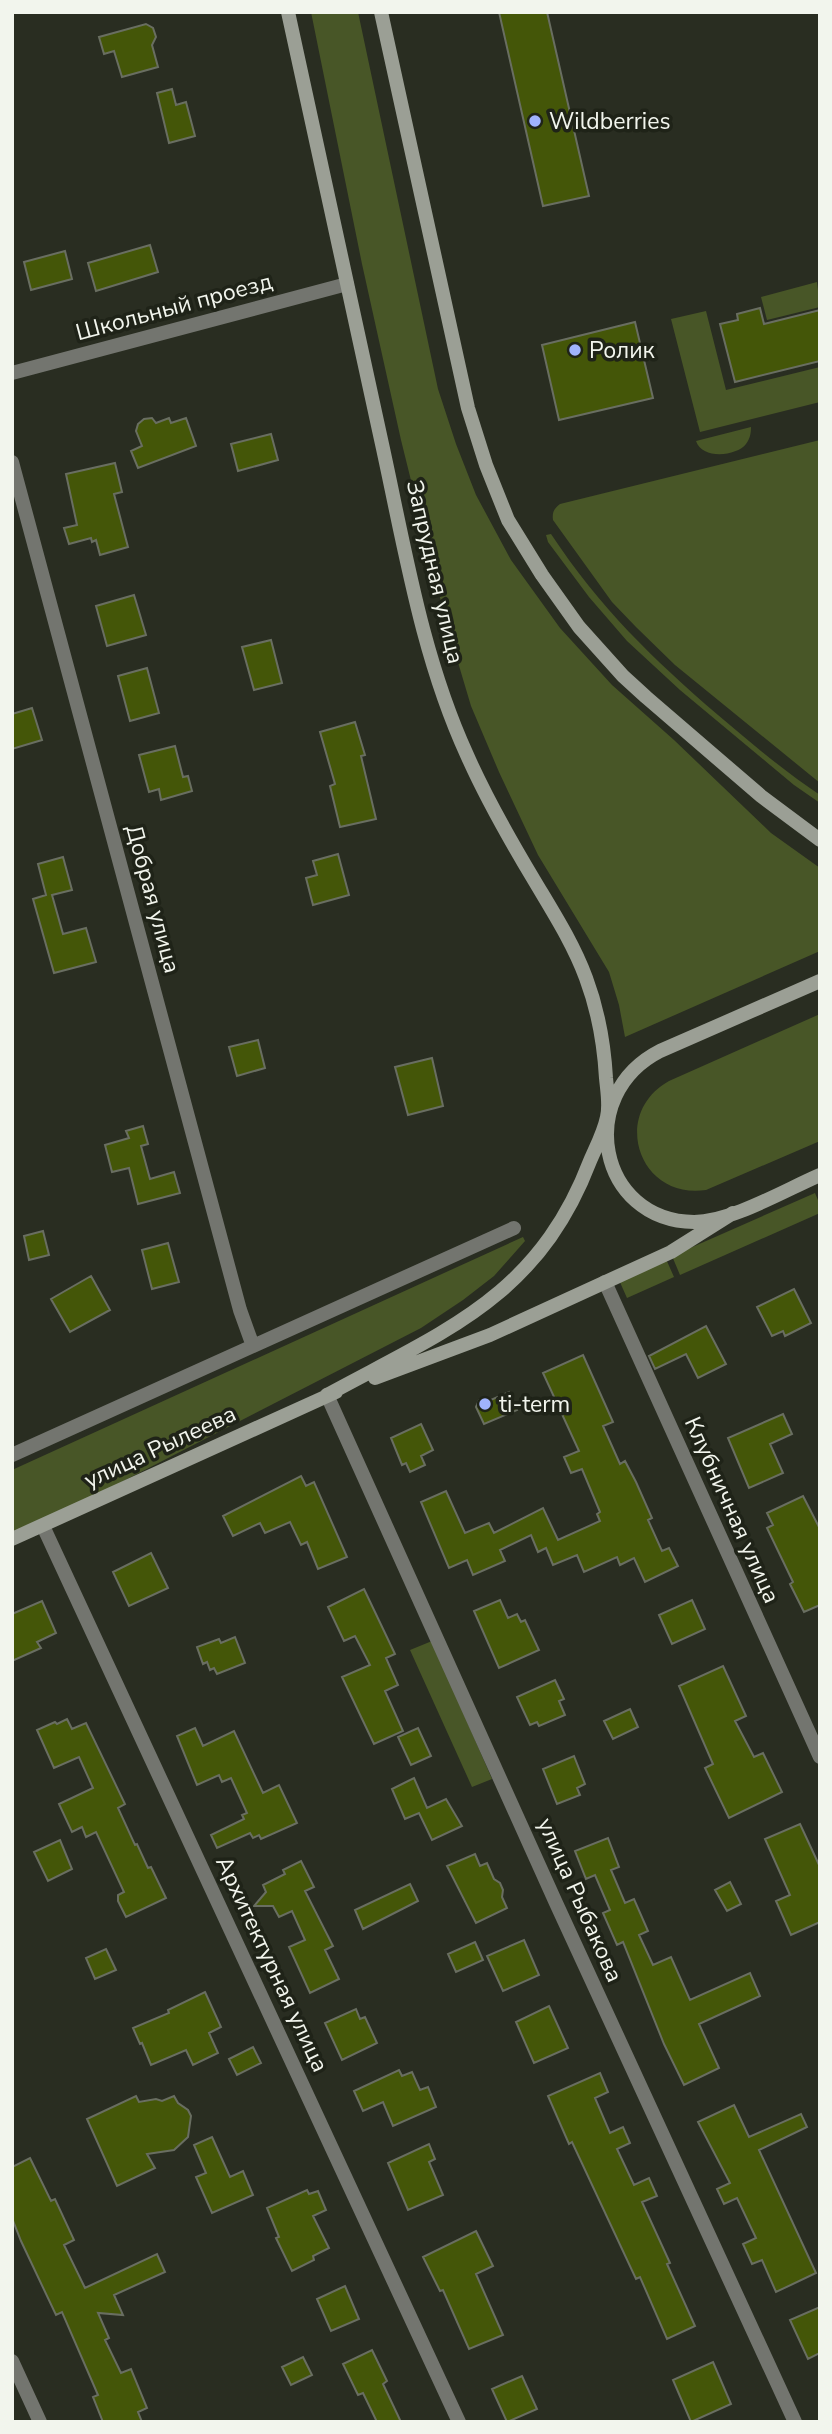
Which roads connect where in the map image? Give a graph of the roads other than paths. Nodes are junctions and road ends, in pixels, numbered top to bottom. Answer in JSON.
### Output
{"nodes":[{"id":1,"x":288,"y":12,"type":"edge"},
{"id":2,"x":381,"y":12,"type":"edge"},
{"id":3,"x":347,"y":284,"type":"junction"},
{"id":4,"x":12,"y":373,"type":"edge"},
{"id":5,"x":12,"y":462,"type":"edge"},
{"id":6,"x":820,"y":840,"type":"edge"},
{"id":7,"x":820,"y":981,"type":"edge"},
{"id":8,"x":608,"y":1115,"type":"junction"},
{"id":9,"x":820,"y":1175,"type":"edge"},
{"id":10,"x":733,"y":1213,"type":"junction"},
{"id":11,"x":514,"y":1228,"type":"dead end"},
{"id":12,"x":604,"y":1282,"type":"junction"},
{"id":13,"x":253,"y":1346,"type":"junction"},
{"id":14,"x":327,"y":1395,"type":"junction"},
{"id":15,"x":12,"y":1455,"type":"edge"},
{"id":16,"x":43,"y":1525,"type":"junction"},
{"id":17,"x":12,"y":1539,"type":"edge"},
{"id":18,"x":820,"y":1757,"type":"edge"},
{"id":19,"x":12,"y":2361,"type":"edge"},
{"id":20,"x":40,"y":2422,"type":"edge"},
{"id":21,"x":458,"y":2422,"type":"edge"},
{"id":22,"x":795,"y":2422,"type":"edge"}],
"edges":[{"from":1,"to":3,"type":"main road","name":"Запрудная улица"},
{"from":2,"to":6,"type":"main road"},
{"from":3,"to":4,"type":"street","name":"Школьный проезд"},
{"from":3,"to":8,"type":"main road","name":"Запрудная улица"},
{"from":5,"to":13,"type":"street","name":"Добрая улица"},
{"from":7,"to":8,"type":"main road","name":"улица Рылеева"},
{"from":8,"to":10,"type":"main road","name":"Запрудная улица"},
{"from":8,"to":14,"type":"main road","name":"улица Рылеева"},
{"from":9,"to":10,"type":"main road"},
{"from":10,"to":12,"type":"main road","name":"улица Рылеева"},
{"from":11,"to":13,"type":"street"},
{"from":12,"to":14,"type":"main road","name":"улица Рылеева"},
{"from":12,"to":18,"type":"street","name":"Клубничная улица"},
{"from":13,"to":15,"type":"street"},
{"from":14,"to":16,"type":"main road","name":"улица Рылеева"},
{"from":14,"to":22,"type":"street","name":"улица Рыбакова"},
{"from":16,"to":17,"type":"main road","name":"улица Рылеева"},
{"from":16,"to":21,"type":"street","name":"Архитектурная улица"},
{"from":19,"to":20,"type":"street"}]}
